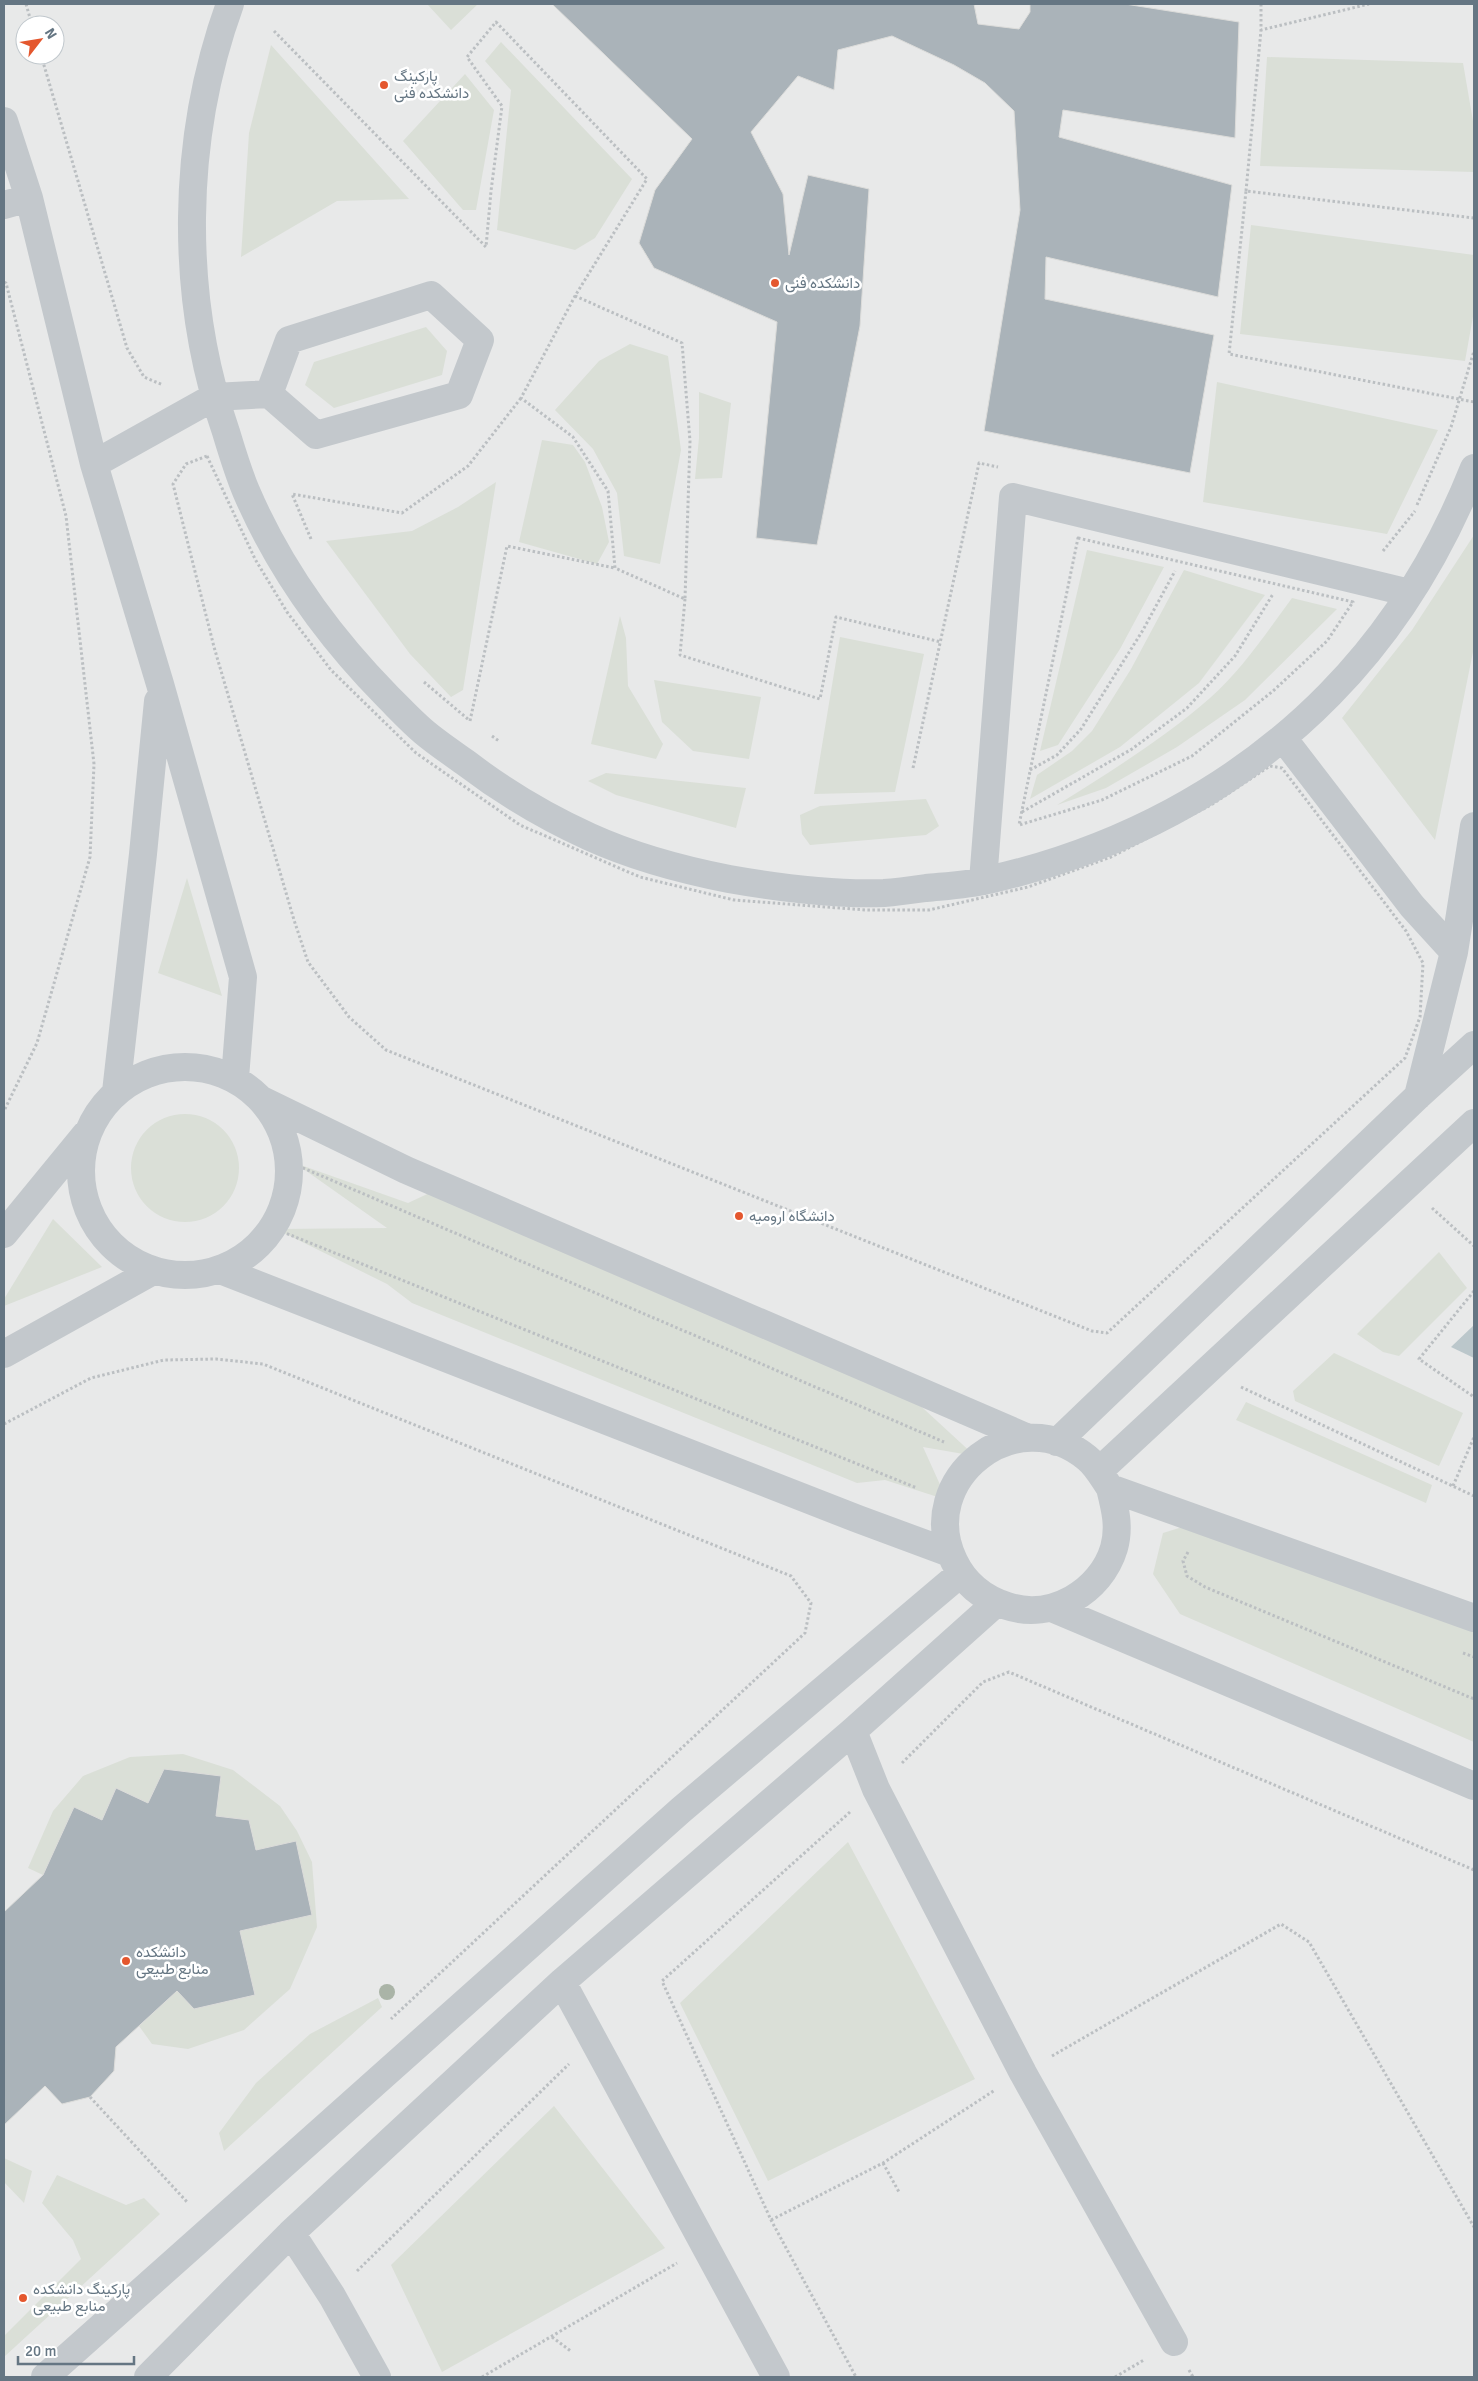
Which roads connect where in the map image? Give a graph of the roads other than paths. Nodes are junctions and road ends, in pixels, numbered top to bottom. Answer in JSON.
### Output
{"nodes":[{"id":1,"x":230,"y":4,"type":"edge"},
{"id":2,"x":4,"y":121,"type":"edge"},
{"id":3,"x":16,"y":201,"type":"edge"},
{"id":4,"x":269,"y":394,"type":"junction"},
{"id":5,"x":214,"y":397,"type":"junction"},
{"id":6,"x":94,"y":464,"type":"junction"},
{"id":7,"x":1474,"y":468,"type":"edge"},
{"id":8,"x":1410,"y":593,"type":"junction"},
{"id":9,"x":160,"y":684,"type":"junction"},
{"id":10,"x":1283,"y":738,"type":"junction"},
{"id":11,"x":1474,"y":826,"type":"edge"},
{"id":12,"x":983,"y":881,"type":"junction"},
{"id":13,"x":1454,"y":952,"type":"junction"},
{"id":14,"x":1474,"y":1044,"type":"edge"},
{"id":15,"x":234,"y":1078,"type":"junction"},
{"id":16,"x":116,"y":1092,"type":"junction"},
{"id":17,"x":1418,"y":1096,"type":"junction"},
{"id":18,"x":262,"y":1100,"type":"junction"},
{"id":19,"x":1474,"y":1123,"type":"edge"},
{"id":20,"x":88,"y":1132,"type":"junction"},
{"id":21,"x":4,"y":1234,"type":"edge"},
{"id":22,"x":220,"y":1270,"type":"junction"},
{"id":23,"x":153,"y":1271,"type":"junction"},
{"id":24,"x":4,"y":1354,"type":"edge"},
{"id":25,"x":1026,"y":1438,"type":"junction"},
{"id":26,"x":1057,"y":1442,"type":"junction"},
{"id":27,"x":1104,"y":1480,"type":"junction"},
{"id":28,"x":955,"y":1564,"type":"junction"},
{"id":29,"x":996,"y":1603,"type":"junction"},
{"id":30,"x":1052,"y":1608,"type":"junction"},
{"id":31,"x":1474,"y":1618,"type":"edge"},
{"id":32,"x":852,"y":1731,"type":"junction"},
{"id":33,"x":1474,"y":1786,"type":"edge"},
{"id":34,"x":562,"y":1982,"type":"junction"},
{"id":35,"x":291,"y":2233,"type":"junction"},
{"id":36,"x":1174,"y":2342,"type":"dead end"},
{"id":37,"x":45,"y":2377,"type":"edge"},
{"id":38,"x":148,"y":2377,"type":"edge"},
{"id":39,"x":377,"y":2377,"type":"edge"},
{"id":40,"x":776,"y":2377,"type":"edge"}],
"edges":[{"from":1,"to":5,"type":"lane"},
{"from":2,"to":3,"type":"lane"},
{"from":3,"to":6,"type":"lane"},
{"from":4,"to":4,"type":"lane"},
{"from":4,"to":5,"type":"lane"},
{"from":5,"to":6,"type":"lane"},
{"from":5,"to":12,"type":"lane"},
{"from":6,"to":9,"type":"lane"},
{"from":7,"to":8,"type":"lane"},
{"from":8,"to":10,"type":"lane"},
{"from":8,"to":12,"type":"lane"},
{"from":9,"to":15,"type":"lane"},
{"from":9,"to":16,"type":"lane"},
{"from":10,"to":12,"type":"lane"},
{"from":10,"to":13,"type":"lane"},
{"from":11,"to":13,"type":"lane"},
{"from":13,"to":17,"type":"lane"},
{"from":14,"to":17,"type":"lane"},
{"from":15,"to":16,"type":"lane"},
{"from":15,"to":18,"type":"lane"},
{"from":16,"to":20,"type":"lane"},
{"from":17,"to":26,"type":"lane"},
{"from":18,"to":22,"type":"lane"},
{"from":18,"to":25,"type":"lane"},
{"from":19,"to":27,"type":"lane"},
{"from":20,"to":21,"type":"lane"},
{"from":20,"to":23,"type":"lane"},
{"from":22,"to":23,"type":"lane"},
{"from":22,"to":28,"type":"lane"},
{"from":23,"to":24,"type":"lane"},
{"from":25,"to":26,"type":"lane"},
{"from":25,"to":28,"type":"lane"},
{"from":26,"to":27,"type":"lane"},
{"from":27,"to":30,"type":"lane"},
{"from":27,"to":31,"type":"lane"},
{"from":28,"to":29,"type":"lane"},
{"from":28,"to":37,"type":"lane"},
{"from":29,"to":30,"type":"lane"},
{"from":29,"to":32,"type":"lane"},
{"from":30,"to":33,"type":"lane"},
{"from":32,"to":34,"type":"lane"},
{"from":32,"to":36,"type":"lane"},
{"from":34,"to":35,"type":"lane"},
{"from":34,"to":40,"type":"lane"},
{"from":35,"to":38,"type":"lane"},
{"from":35,"to":39,"type":"lane"}]}
